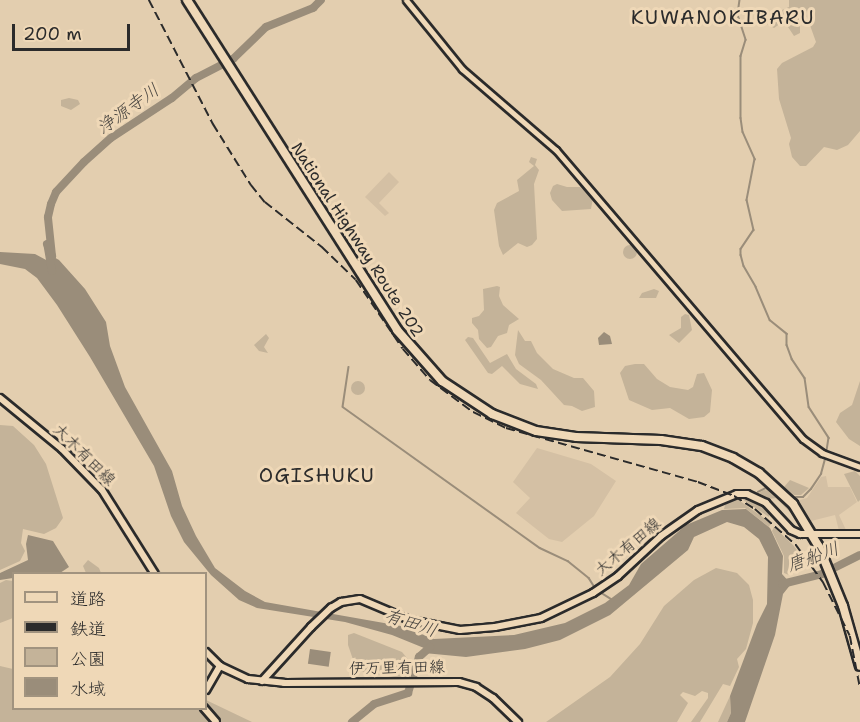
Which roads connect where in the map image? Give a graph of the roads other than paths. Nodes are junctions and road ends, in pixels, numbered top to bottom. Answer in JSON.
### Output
{"nodes":[{"id":1,"x":187,"y":0,"type":"edge"},
{"id":2,"x":406,"y":0,"type":"edge"},
{"id":3,"x":0,"y":398,"type":"edge"},
{"id":4,"x":860,"y":467,"type":"edge"},
{"id":5,"x":860,"y":534,"type":"edge"},
{"id":6,"x":813,"y":535,"type":"junction"},
{"id":7,"x":154,"y":572,"type":"edge"},
{"id":8,"x":207,"y":653,"type":"edge"},
{"id":9,"x":220,"y":666,"type":"junction"},
{"id":10,"x":860,"y":666,"type":"edge"},
{"id":11,"x":262,"y":681,"type":"junction"},
{"id":12,"x":207,"y":688,"type":"edge"},
{"id":13,"x":206,"y":710,"type":"edge"},
{"id":14,"x":216,"y":722,"type":"edge"},
{"id":15,"x":518,"y":722,"type":"edge"}],
"edges":[{"from":1,"to":6,"type":"highway","name":"National Highway Route 202"},
{"from":2,"to":4,"type":"street"},
{"from":3,"to":7,"type":"main road","name":"大木有田線"},
{"from":5,"to":6,"type":"main road"},
{"from":6,"to":10,"type":"highway","name":"National Highway Route 202"},
{"from":6,"to":11,"type":"main road","name":"大木有田線"},
{"from":8,"to":9,"type":"main road"},
{"from":9,"to":11,"type":"main road"},
{"from":9,"to":12,"type":"main road"},
{"from":11,"to":15,"type":"main road","name":"伊万里有田線"},
{"from":13,"to":14,"type":"main road"}]}
